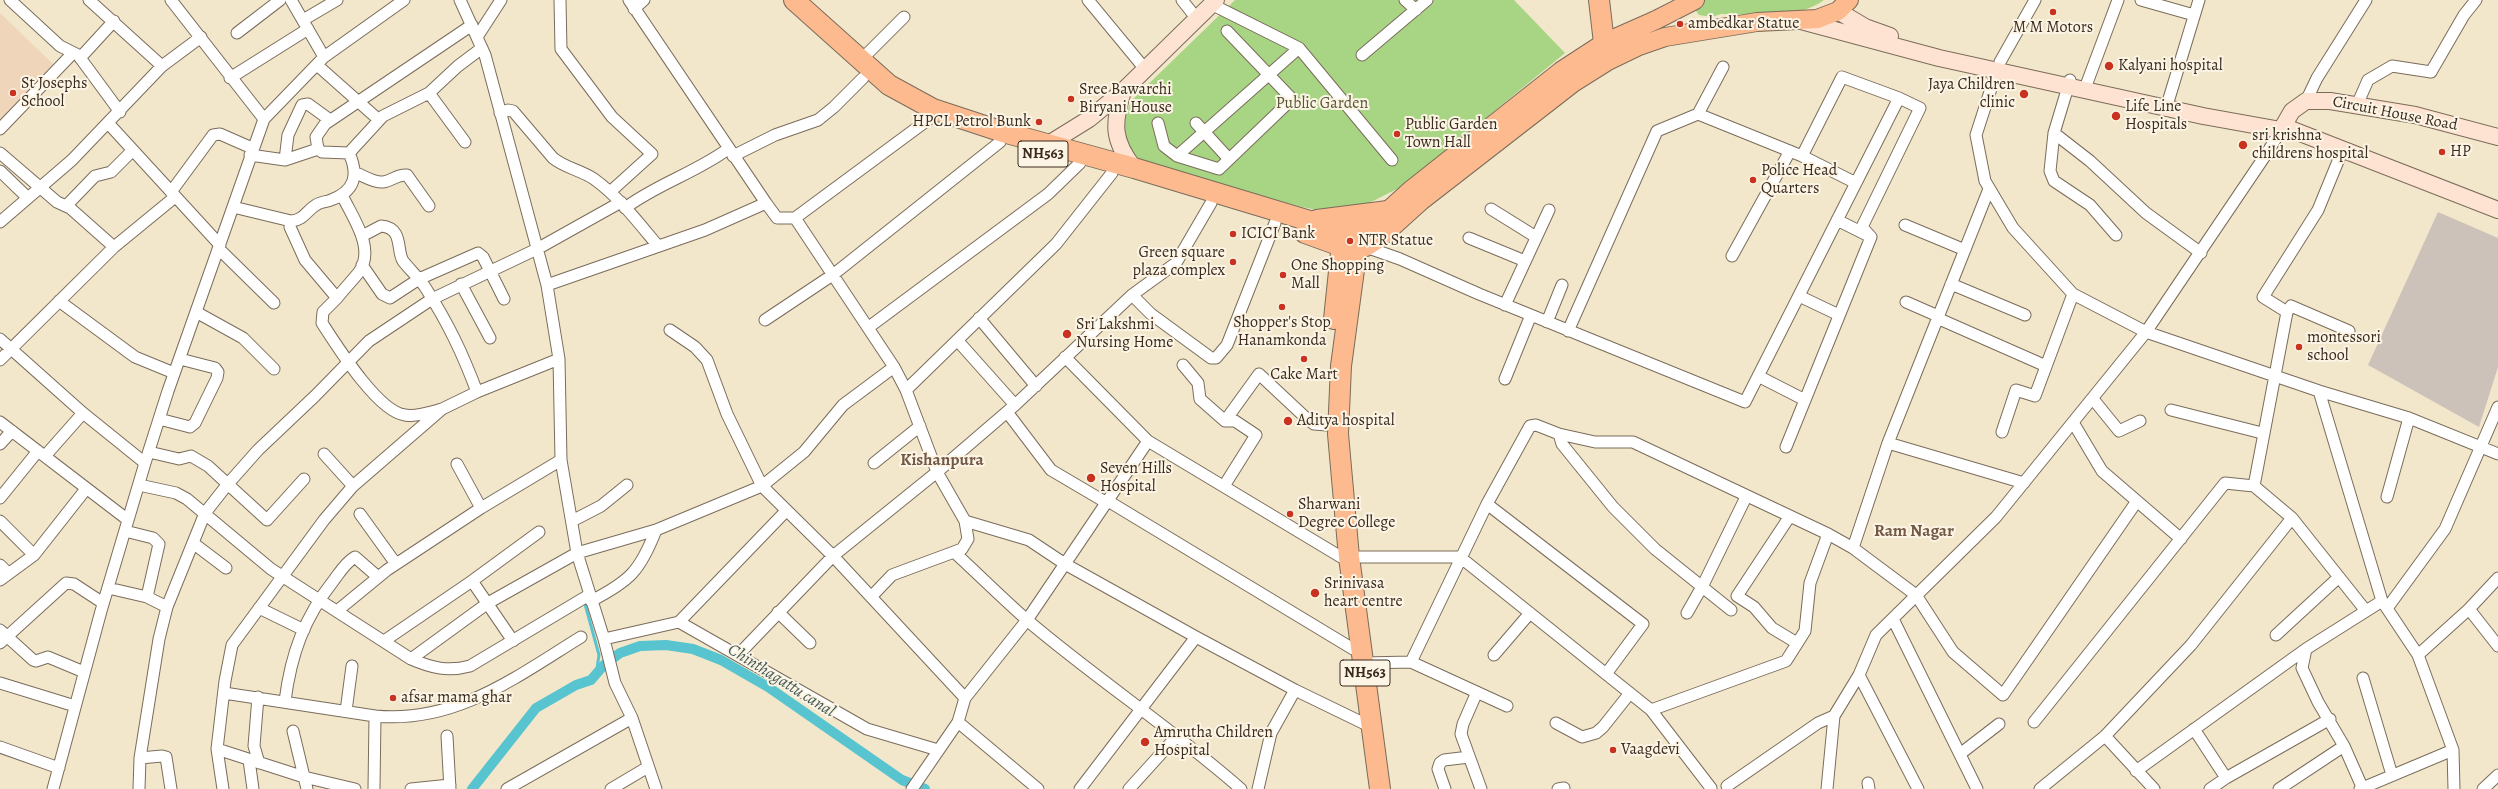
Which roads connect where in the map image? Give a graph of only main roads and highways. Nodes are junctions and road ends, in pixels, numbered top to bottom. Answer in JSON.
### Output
{"nodes":[{"id":1,"x":779,"y":0,"type":"edge"},
{"id":2,"x":794,"y":0,"type":"edge"},
{"id":3,"x":1599,"y":0,"type":"edge"},
{"id":4,"x":1691,"y":1,"type":"edge"},
{"id":5,"x":1843,"y":5,"type":"edge"},
{"id":6,"x":1714,"y":29,"type":"junction"},
{"id":7,"x":1604,"y":43,"type":"junction"},
{"id":8,"x":862,"y":69,"type":"junction"},
{"id":9,"x":1388,"y":211,"type":"junction"},
{"id":10,"x":1311,"y":228,"type":"junction"},
{"id":11,"x":1353,"y":241,"type":"junction"},
{"id":12,"x":1337,"y":284,"type":"junction"},
{"id":13,"x":1345,"y":557,"type":"junction"},
{"id":14,"x":1358,"y":656,"type":"junction"},
{"id":15,"x":1372,"y":789,"type":"edge"},
{"id":16,"x":1380,"y":789,"type":"edge"}],
"edges":[{"from":1,"to":8,"type":"highway","number":"NH563"},
{"from":2,"to":8,"type":"highway","number":"NH563"},
{"from":3,"to":7,"type":"highway"},
{"from":4,"to":6,"type":"main road"},
{"from":4,"to":7,"type":"main road"},
{"from":5,"to":6,"type":"main road"},
{"from":6,"to":11,"type":"main road"},
{"from":7,"to":9,"type":"main road"},
{"from":8,"to":10,"type":"highway","number":"NH563"},
{"from":8,"to":10,"type":"highway","number":"NH563"},
{"from":9,"to":10,"type":"highway"},
{"from":9,"to":11,"type":"main road"},
{"from":10,"to":11,"type":"highway","number":"NH563"},
{"from":10,"to":12,"type":"highway"},
{"from":11,"to":12,"type":"highway","number":"NH563"},
{"from":11,"to":13,"type":"highway","number":"NH563"},
{"from":12,"to":13,"type":"highway","number":"NH563"},
{"from":13,"to":14,"type":"highway","number":"NH563"},
{"from":14,"to":15,"type":"highway","number":"NH563"},
{"from":14,"to":16,"type":"highway","number":"NH563"}]}
